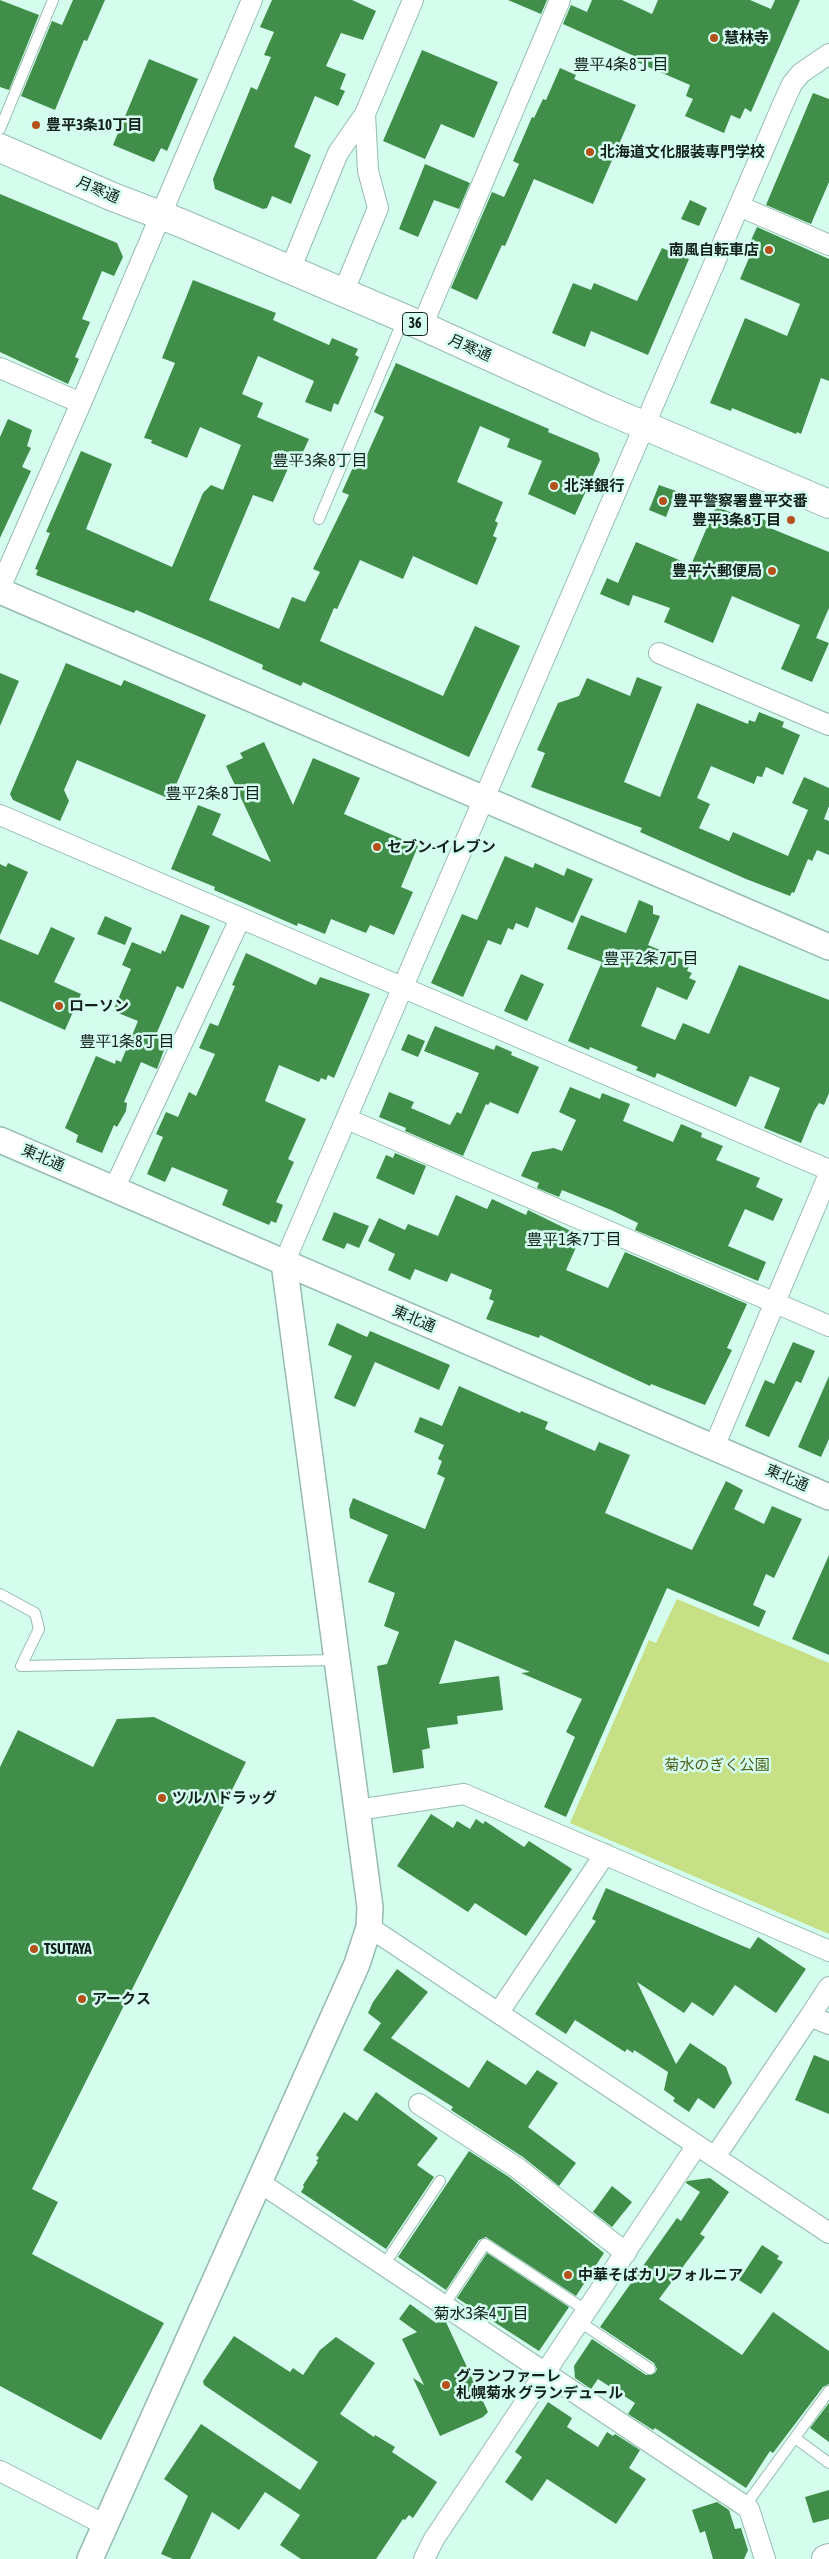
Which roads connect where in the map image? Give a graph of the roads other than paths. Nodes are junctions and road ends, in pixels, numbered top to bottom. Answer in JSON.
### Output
{"nodes":[{"id":1,"x":53,"y":0,"type":"edge"},
{"id":2,"x":252,"y":0,"type":"edge"},
{"id":3,"x":413,"y":0,"type":"edge"},
{"id":4,"x":560,"y":0,"type":"edge"},
{"id":5,"x":829,"y":55,"type":"edge"},
{"id":6,"x":365,"y":114,"type":"junction"},
{"id":7,"x":0,"y":129,"type":"edge"},
{"id":8,"x":0,"y":148,"type":"edge"},
{"id":9,"x":739,"y":206,"type":"junction"},
{"id":10,"x":161,"y":214,"type":"junction"},
{"id":11,"x":829,"y":244,"type":"edge"},
{"id":12,"x":290,"y":270,"type":"junction"},
{"id":13,"x":342,"y":293,"type":"junction"},
{"id":14,"x":413,"y":323,"type":"junction"},
{"id":15,"x":0,"y":368,"type":"edge"},
{"id":16,"x":81,"y":403,"type":"junction"},
{"id":17,"x":643,"y":426,"type":"junction"},
{"id":18,"x":829,"y":504,"type":"edge"},
{"id":19,"x":319,"y":519,"type":"dead end"},
{"id":20,"x":0,"y":589,"type":"edge"},
{"id":21,"x":658,"y":653,"type":"dead end"},
{"id":22,"x":829,"y":725,"type":"edge"},
{"id":23,"x":483,"y":797,"type":"junction"},
{"id":24,"x":0,"y":815,"type":"edge"},
{"id":25,"x":240,"y":919,"type":"junction"},
{"id":26,"x":829,"y":947,"type":"edge"},
{"id":27,"x":402,"y":988,"type":"junction"},
{"id":28,"x":347,"y":1119,"type":"junction"},
{"id":29,"x":0,"y":1140,"type":"edge"},
{"id":30,"x":829,"y":1172,"type":"edge"},
{"id":31,"x":114,"y":1189,"type":"junction"},
{"id":32,"x":284,"y":1263,"type":"junction"},
{"id":33,"x":775,"y":1302,"type":"junction"},
{"id":34,"x":829,"y":1326,"type":"edge"},
{"id":35,"x":714,"y":1447,"type":"junction"},
{"id":36,"x":829,"y":1497,"type":"edge"},
{"id":37,"x":0,"y":1594,"type":"edge"},
{"id":38,"x":336,"y":1660,"type":"junction"},
{"id":39,"x":357,"y":1810,"type":"junction"},
{"id":40,"x":605,"y":1854,"type":"junction"},
{"id":41,"x":369,"y":1927,"type":"junction"},
{"id":42,"x":829,"y":1951,"type":"edge"},
{"id":43,"x":829,"y":1987,"type":"edge"},
{"id":44,"x":498,"y":2012,"type":"junction"},
{"id":45,"x":810,"y":2016,"type":"junction"},
{"id":46,"x":829,"y":2024,"type":"edge"},
{"id":47,"x":419,"y":2104,"type":"dead end"},
{"id":48,"x":697,"y":2146,"type":"junction"},
{"id":49,"x":715,"y":2157,"type":"junction"},
{"id":50,"x":440,"y":2181,"type":"dead end"},
{"id":51,"x":259,"y":2182,"type":"junction"},
{"id":52,"x":829,"y":2234,"type":"edge"},
{"id":53,"x":626,"y":2253,"type":"junction"},
{"id":54,"x":384,"y":2266,"type":"junction"},
{"id":55,"x":444,"y":2305,"type":"junction"},
{"id":56,"x":583,"y":2317,"type":"junction"},
{"id":57,"x":650,"y":2369,"type":"dead end"},
{"id":58,"x":546,"y":2373,"type":"junction"},
{"id":59,"x":829,"y":2391,"type":"edge"},
{"id":60,"x":794,"y":2438,"type":"junction"},
{"id":61,"x":829,"y":2463,"type":"edge"},
{"id":62,"x":0,"y":2470,"type":"edge"},
{"id":63,"x":745,"y":2506,"type":"junction"},
{"id":64,"x":105,"y":2525,"type":"junction"},
{"id":65,"x":90,"y":2559,"type":"edge"},
{"id":66,"x":424,"y":2559,"type":"edge"},
{"id":67,"x":764,"y":2559,"type":"edge"}],
"edges":[{"from":1,"to":7,"type":"lane"},
{"from":2,"to":10,"type":"street"},
{"from":3,"to":6,"type":"street"},
{"from":4,"to":14,"type":"street"},
{"from":5,"to":9,"type":"street"},
{"from":6,"to":12,"type":"street"},
{"from":6,"to":13,"type":"street"},
{"from":8,"to":10,"type":"highway","name":"月寒通","number":"36"},
{"from":9,"to":11,"type":"street"},
{"from":9,"to":17,"type":"street"},
{"from":10,"to":12,"type":"highway","name":"月寒通","number":"36"},
{"from":10,"to":16,"type":"street"},
{"from":12,"to":13,"type":"highway","name":"月寒通","number":"36"},
{"from":13,"to":14,"type":"highway","name":"月寒通","number":"36"},
{"from":14,"to":17,"type":"highway","name":"月寒通","number":"36"},
{"from":14,"to":19,"type":"lane"},
{"from":15,"to":16,"type":"street"},
{"from":16,"to":20,"type":"street"},
{"from":17,"to":18,"type":"highway","name":"月寒通","number":"36"},
{"from":17,"to":23,"type":"street"},
{"from":20,"to":23,"type":"street"},
{"from":21,"to":22,"type":"street"},
{"from":23,"to":26,"type":"street"},
{"from":23,"to":27,"type":"street"},
{"from":24,"to":25,"type":"street"},
{"from":25,"to":27,"type":"street"},
{"from":25,"to":31,"type":"street"},
{"from":27,"to":28,"type":"street"},
{"from":27,"to":30,"type":"street"},
{"from":28,"to":32,"type":"street"},
{"from":28,"to":33,"type":"street"},
{"from":29,"to":31,"type":"street","name":"東北通"},
{"from":30,"to":33,"type":"street"},
{"from":31,"to":32,"type":"street","name":"東北通"},
{"from":32,"to":35,"type":"street","name":"東北通"},
{"from":32,"to":38,"type":"street"},
{"from":33,"to":34,"type":"street"},
{"from":33,"to":35,"type":"street"},
{"from":35,"to":36,"type":"street","name":"東北通"},
{"from":37,"to":38,"type":"lane"},
{"from":38,"to":39,"type":"street"},
{"from":39,"to":40,"type":"street"},
{"from":39,"to":41,"type":"street"},
{"from":40,"to":42,"type":"street"},
{"from":40,"to":44,"type":"street"},
{"from":41,"to":44,"type":"street"},
{"from":41,"to":51,"type":"street"},
{"from":43,"to":45,"type":"street"},
{"from":44,"to":48,"type":"street"},
{"from":45,"to":46,"type":"street"},
{"from":45,"to":49,"type":"street"},
{"from":47,"to":53,"type":"street"},
{"from":48,"to":49,"type":"street"},
{"from":48,"to":53,"type":"street"},
{"from":49,"to":52,"type":"street"},
{"from":50,"to":54,"type":"lane"},
{"from":51,"to":54,"type":"street"},
{"from":51,"to":64,"type":"street"},
{"from":53,"to":56,"type":"street"},
{"from":54,"to":55,"type":"street"},
{"from":55,"to":56,"type":"lane"},
{"from":55,"to":58,"type":"street"},
{"from":56,"to":57,"type":"lane"},
{"from":56,"to":58,"type":"street"},
{"from":58,"to":63,"type":"street"},
{"from":58,"to":66,"type":"street"},
{"from":59,"to":60,"type":"lane"},
{"from":60,"to":61,"type":"lane"},
{"from":60,"to":63,"type":"lane"},
{"from":62,"to":64,"type":"street"},
{"from":63,"to":67,"type":"street"},
{"from":64,"to":65,"type":"street"}]}
